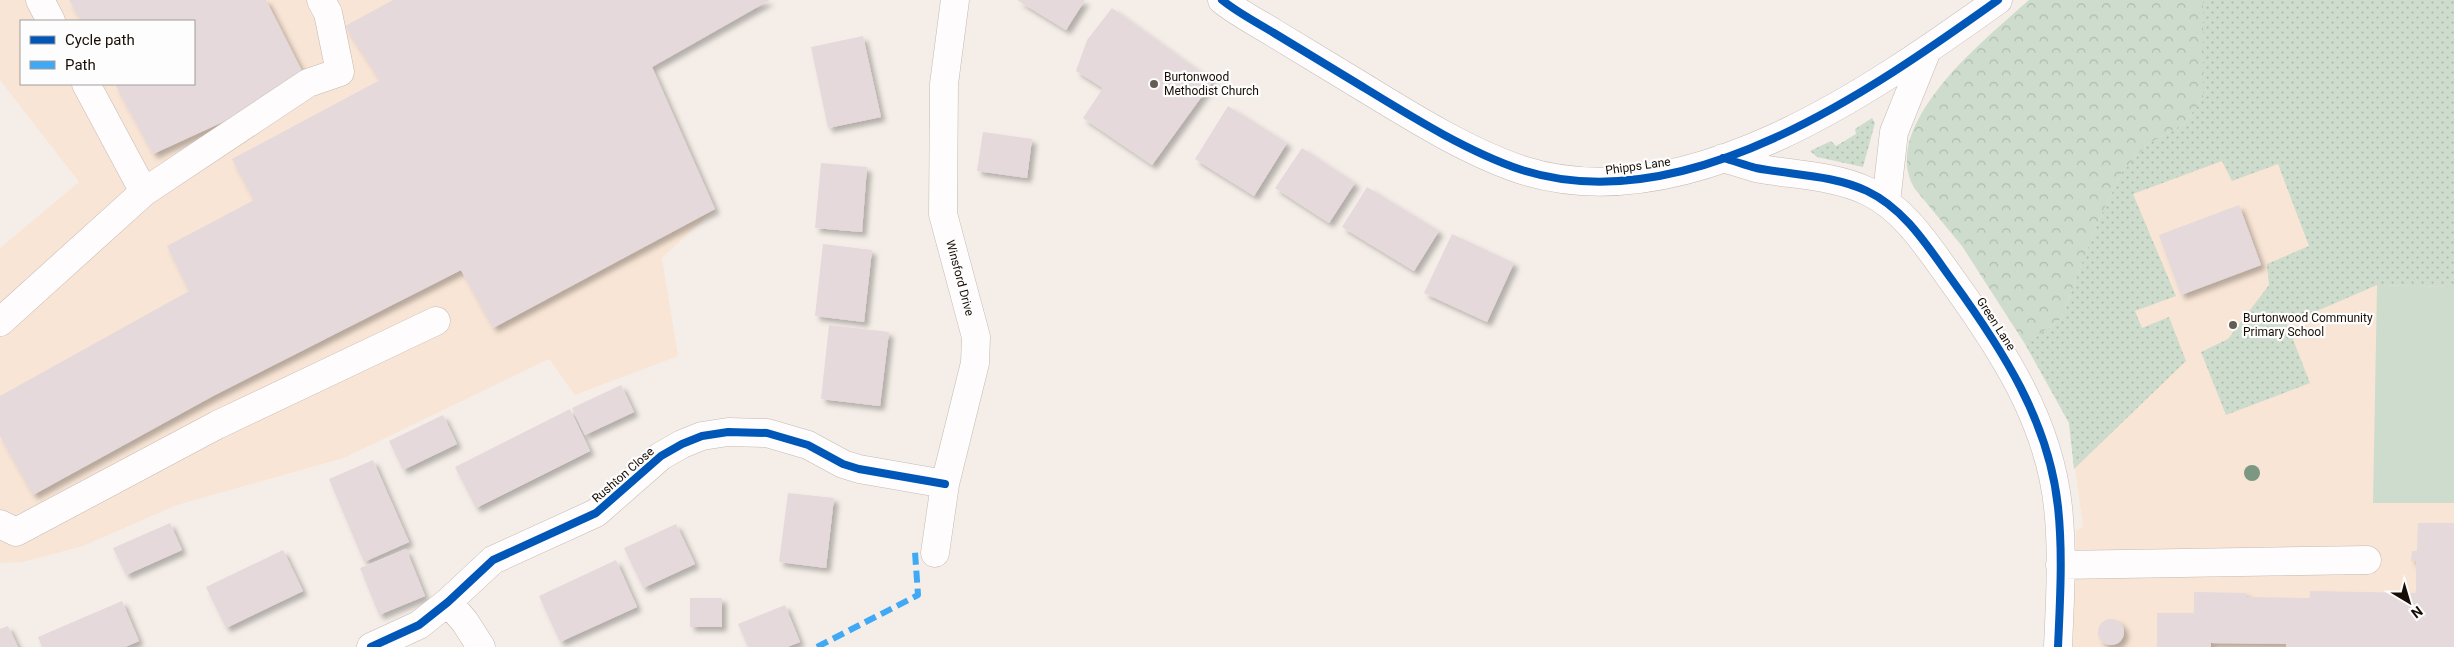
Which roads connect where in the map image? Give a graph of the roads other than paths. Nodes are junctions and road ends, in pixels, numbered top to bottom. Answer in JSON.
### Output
{"nodes":[{"id":1,"x":40,"y":0,"type":"edge"},
{"id":2,"x":320,"y":0,"type":"edge"},
{"id":3,"x":956,"y":0,"type":"edge"},
{"id":4,"x":1222,"y":0,"type":"edge"},
{"id":5,"x":1998,"y":0,"type":"edge"},
{"id":6,"x":51,"y":20,"type":"edge"},
{"id":7,"x":1928,"y":50,"type":"junction"},
{"id":8,"x":87,"y":85,"type":"edge"},
{"id":9,"x":1723,"y":158,"type":"junction"},
{"id":10,"x":144,"y":192,"type":"junction"},
{"id":11,"x":1886,"y":202,"type":"junction"},
{"id":12,"x":436,"y":321,"type":"dead end"},
{"id":13,"x":0,"y":322,"type":"edge"},
{"id":14,"x":946,"y":484,"type":"junction"},
{"id":15,"x":0,"y":524,"type":"edge"},
{"id":16,"x":935,"y":553,"type":"dead end"},
{"id":17,"x":2367,"y":560,"type":"dead end"},
{"id":18,"x":2060,"y":565,"type":"junction"},
{"id":19,"x":448,"y":602,"type":"junction"},
{"id":20,"x":371,"y":647,"type":"edge"},
{"id":21,"x":481,"y":647,"type":"edge"},
{"id":22,"x":2058,"y":647,"type":"edge"}],
"edges":[{"from":1,"to":6,"type":"street"},
{"from":2,"to":10,"type":"street"},
{"from":3,"to":14,"type":"street","name":"Winsford Drive"},
{"from":4,"to":9,"type":"street","name":"Phipps Lane"},
{"from":5,"to":7,"type":"street","name":"Phipps Lane"},
{"from":7,"to":9,"type":"street","name":"Phipps Lane"},
{"from":7,"to":11,"type":"street"},
{"from":8,"to":10,"type":"street"},
{"from":9,"to":11,"type":"street","name":"Green Lane"},
{"from":10,"to":13,"type":"street"},
{"from":11,"to":18,"type":"street","name":"Green Lane"},
{"from":12,"to":15,"type":"street"},
{"from":14,"to":16,"type":"street","name":"Winsford Drive"},
{"from":14,"to":19,"type":"street","name":"Rushton Close"},
{"from":17,"to":18,"type":"street"},
{"from":18,"to":22,"type":"street","name":"Green Lane"},
{"from":19,"to":20,"type":"street","name":"Rushton Close"},
{"from":19,"to":21,"type":"street"}]}
